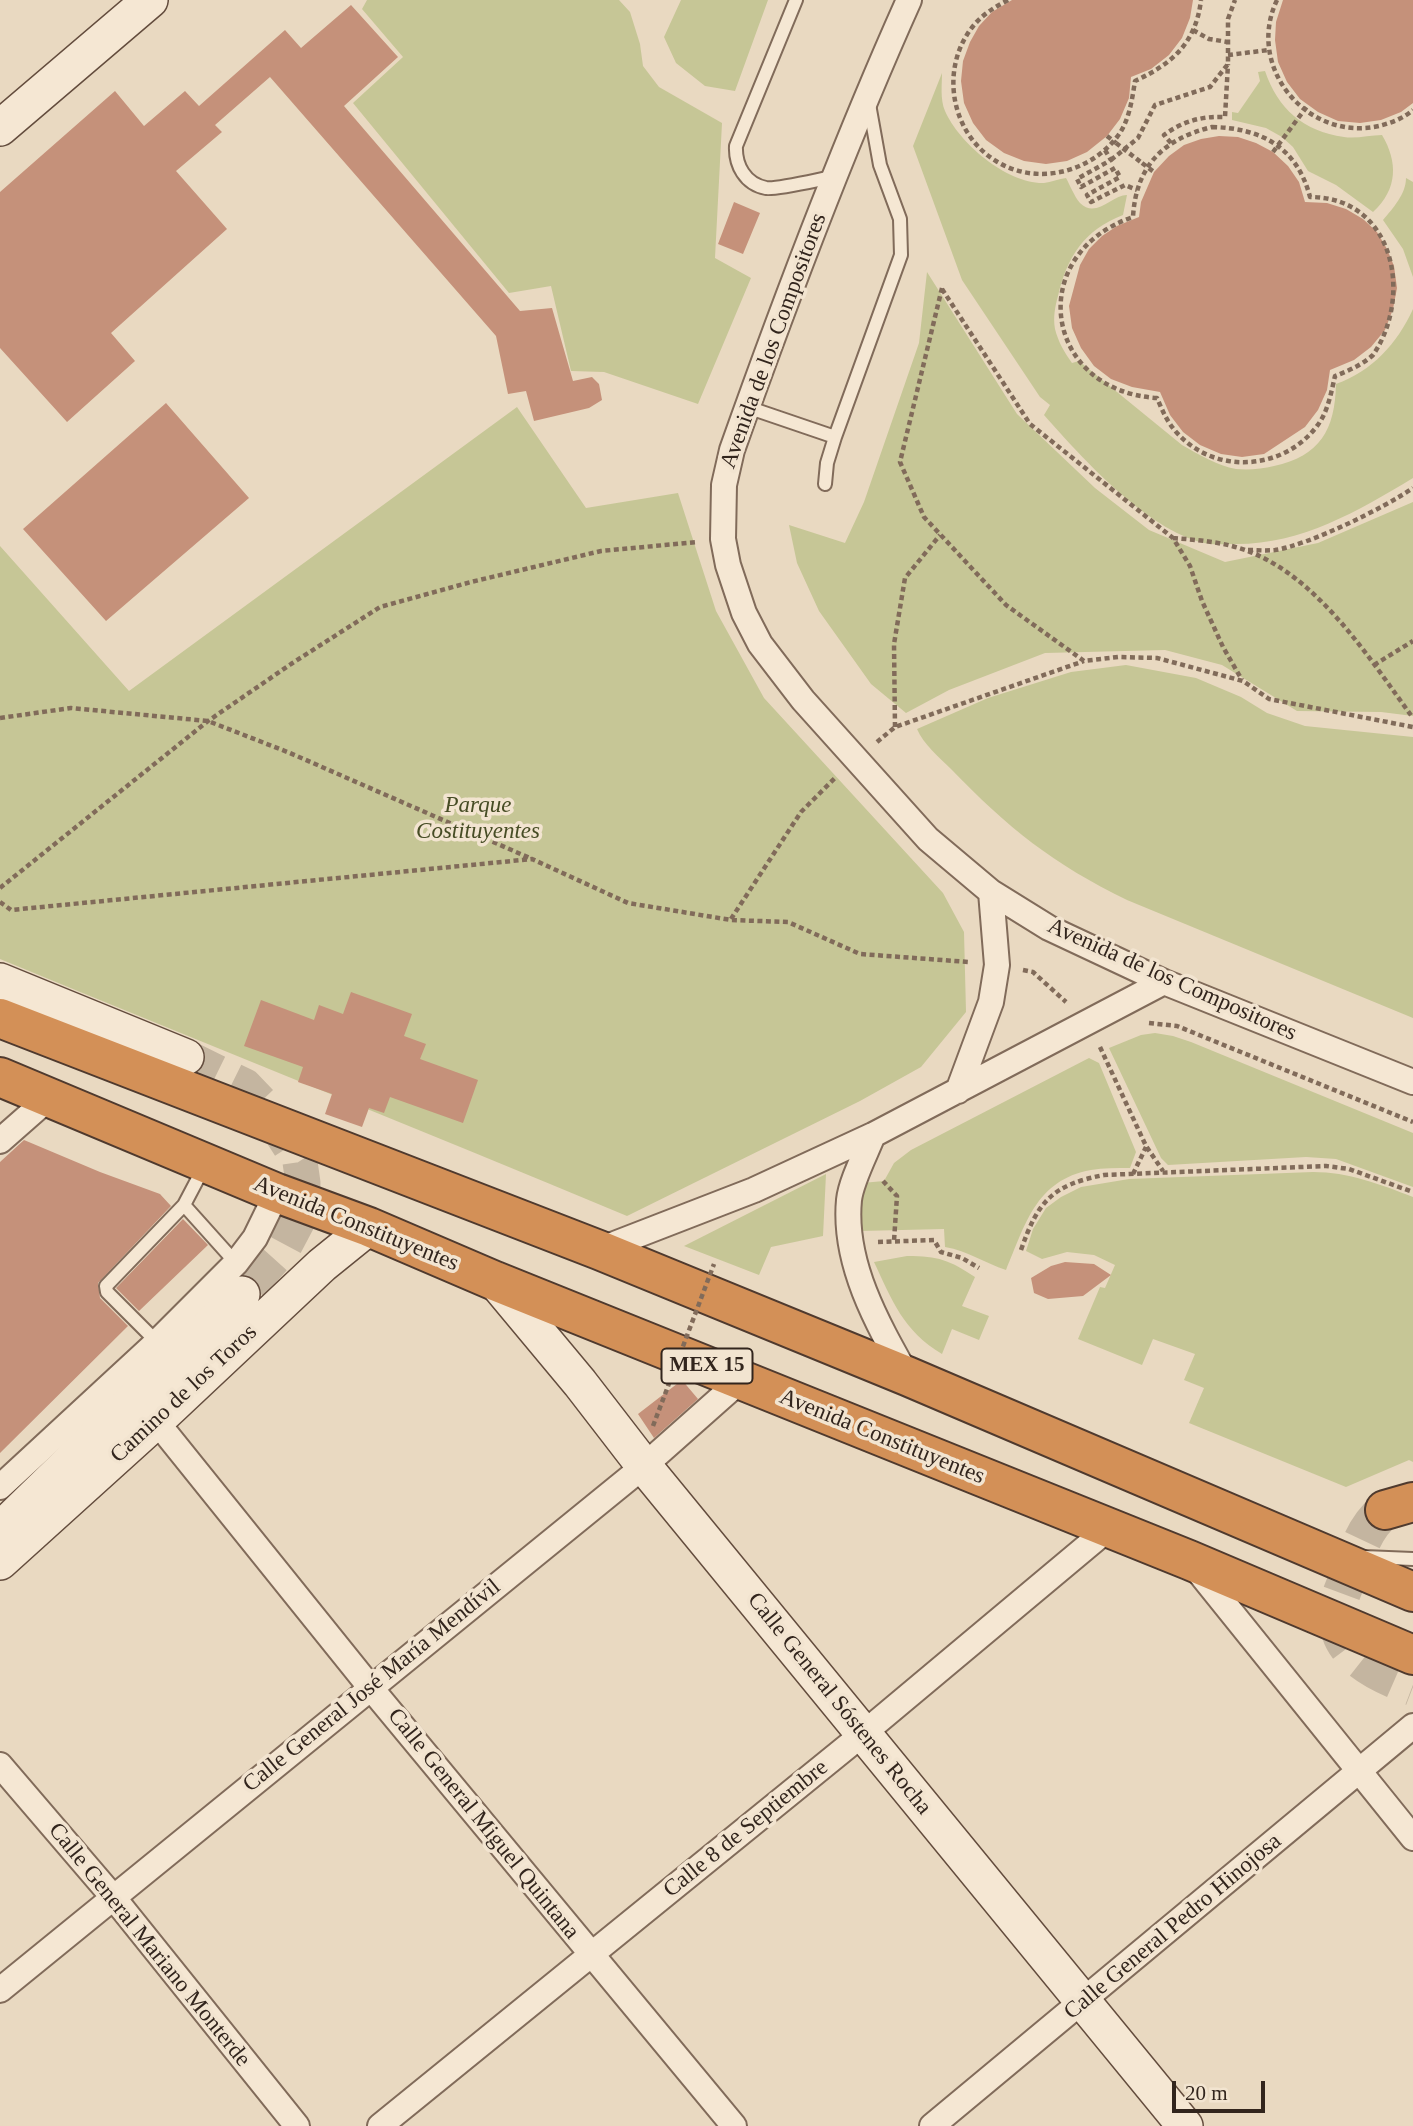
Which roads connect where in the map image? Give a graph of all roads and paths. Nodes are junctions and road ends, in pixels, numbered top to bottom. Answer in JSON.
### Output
{"nodes":[{"id":1,"x":150,"y":0,"type":"edge"},
{"id":2,"x":796,"y":0,"type":"edge"},
{"id":3,"x":909,"y":0,"type":"edge"},
{"id":4,"x":1008,"y":0,"type":"edge"},
{"id":5,"x":1201,"y":0,"type":"edge"},
{"id":6,"x":1235,"y":0,"type":"edge"},
{"id":7,"x":1277,"y":0,"type":"edge"},
{"id":8,"x":1193,"y":30,"type":"junction"},
{"id":9,"x":1228,"y":42,"type":"junction"},
{"id":10,"x":1269,"y":50,"type":"junction"},
{"id":11,"x":1228,"y":54,"type":"junction"},
{"id":12,"x":1228,"y":64,"type":"junction"},
{"id":13,"x":867,"y":94,"type":"junction"},
{"id":14,"x":1308,"y":105,"type":"dead end"},
{"id":15,"x":1413,"y":110,"type":"edge"},
{"id":16,"x":1304,"y":111,"type":"junction"},
{"id":17,"x":0,"y":128,"type":"edge"},
{"id":18,"x":1107,"y":136,"type":"dead end"},
{"id":19,"x":1115,"y":142,"type":"junction"},
{"id":20,"x":1171,"y":143,"type":"junction"},
{"id":21,"x":1278,"y":146,"type":"junction"},
{"id":22,"x":1105,"y":150,"type":"junction"},
{"id":23,"x":1273,"y":152,"type":"dead end"},
{"id":24,"x":1111,"y":160,"type":"junction"},
{"id":25,"x":1148,"y":167,"type":"junction"},
{"id":26,"x":1154,"y":172,"type":"dead end"},
{"id":27,"x":833,"y":177,"type":"junction"},
{"id":28,"x":1137,"y":190,"type":"junction"},
{"id":29,"x":1390,"y":241,"type":"dead end"},
{"id":30,"x":1392,"y":329,"type":"dead end"},
{"id":31,"x":747,"y":407,"type":"junction"},
{"id":32,"x":835,"y":437,"type":"junction"},
{"id":33,"x":825,"y":484,"type":"dead end"},
{"id":34,"x":1413,"y":488,"type":"edge"},
{"id":35,"x":940,"y":535,"type":"junction"},
{"id":36,"x":1172,"y":538,"type":"junction"},
{"id":37,"x":723,"y":539,"type":"junction"},
{"id":38,"x":1247,"y":550,"type":"junction"},
{"id":39,"x":1413,"y":641,"type":"edge"},
{"id":40,"x":1374,"y":665,"type":"junction"},
{"id":41,"x":1243,"y":681,"type":"junction"},
{"id":42,"x":0,"y":718,"type":"edge"},
{"id":43,"x":1413,"y":718,"type":"edge"},
{"id":44,"x":208,"y":721,"type":"junction"},
{"id":45,"x":895,"y":727,"type":"dead end"},
{"id":46,"x":1413,"y":727,"type":"edge"},
{"id":47,"x":532,"y":859,"type":"junction"},
{"id":48,"x":0,"y":888,"type":"edge"},
{"id":49,"x":991,"y":892,"type":"junction"},
{"id":50,"x":0,"y":902,"type":"edge"},
{"id":51,"x":997,"y":965,"type":"junction"},
{"id":52,"x":0,"y":981,"type":"edge"},
{"id":53,"x":1164,"y":982,"type":"junction"},
{"id":54,"x":0,"y":1018,"type":"edge"},
{"id":55,"x":1087,"y":1022,"type":"junction"},
{"id":56,"x":1137,"y":1028,"type":"dead end"},
{"id":57,"x":186,"y":1057,"type":"tunnel mouth"},
{"id":58,"x":0,"y":1077,"type":"edge"},
{"id":59,"x":1413,"y":1082,"type":"edge"},
{"id":60,"x":958,"y":1091,"type":"junction"},
{"id":61,"x":50,"y":1097,"type":"junction"},
{"id":62,"x":1413,"y":1122,"type":"edge"},
{"id":63,"x":873,"y":1135,"type":"junction"},
{"id":64,"x":0,"y":1141,"type":"edge"},
{"id":65,"x":1146,"y":1146,"type":"junction"},
{"id":66,"x":205,"y":1164,"type":"junction"},
{"id":67,"x":1163,"y":1171,"type":"junction"},
{"id":68,"x":877,"y":1174,"type":"dead end"},
{"id":69,"x":1133,"y":1174,"type":"junction"},
{"id":70,"x":1413,"y":1192,"type":"edge"},
{"id":71,"x":276,"y":1193,"type":"junction"},
{"id":72,"x":184,"y":1205,"type":"junction"},
{"id":73,"x":369,"y":1227,"type":"junction"},
{"id":74,"x":894,"y":1241,"type":"junction"},
{"id":75,"x":849,"y":1243,"type":"junction"},
{"id":76,"x":1021,"y":1250,"type":"dead end"},
{"id":77,"x":599,"y":1251,"type":"junction"},
{"id":78,"x":714,"y":1264,"type":"dead end"},
{"id":79,"x":979,"y":1268,"type":"dead end"},
{"id":80,"x":239,"y":1278,"type":"junction"},
{"id":81,"x":495,"y":1281,"type":"junction"},
{"id":82,"x":157,"y":1342,"type":"junction"},
{"id":83,"x":906,"y":1376,"type":"junction"},
{"id":84,"x":741,"y":1380,"type":"junction"},
{"id":85,"x":156,"y":1422,"type":"junction"},
{"id":86,"x":653,"y":1426,"type":"dead end"},
{"id":87,"x":643,"y":1466,"type":"junction"},
{"id":88,"x":0,"y":1488,"type":"edge"},
{"id":89,"x":1109,"y":1528,"type":"junction"},
{"id":90,"x":0,"y":1530,"type":"edge"},
{"id":91,"x":1327,"y":1557,"type":"junction"},
{"id":92,"x":1413,"y":1559,"type":"edge"},
{"id":93,"x":1189,"y":1560,"type":"junction"},
{"id":94,"x":0,"y":1562,"type":"edge"},
{"id":95,"x":1413,"y":1592,"type":"edge"},
{"id":96,"x":1413,"y":1655,"type":"edge"},
{"id":97,"x":370,"y":1687,"type":"junction"},
{"id":98,"x":1413,"y":1726,"type":"edge"},
{"id":99,"x":864,"y":1733,"type":"junction"},
{"id":100,"x":0,"y":1765,"type":"edge"},
{"id":101,"x":1360,"y":1771,"type":"junction"},
{"id":102,"x":1413,"y":1838,"type":"edge"},
{"id":103,"x":113,"y":1897,"type":"junction"},
{"id":104,"x":592,"y":1956,"type":"junction"},
{"id":105,"x":0,"y":1990,"type":"edge"},
{"id":106,"x":1084,"y":2002,"type":"junction"},
{"id":107,"x":297,"y":2126,"type":"edge"},
{"id":108,"x":380,"y":2126,"type":"edge"},
{"id":109,"x":734,"y":2126,"type":"edge"},
{"id":110,"x":932,"y":2126,"type":"edge"},
{"id":111,"x":1185,"y":2126,"type":"edge"}],
"edges":[{"from":1,"to":17,"type":"street"},
{"from":2,"to":27,"type":"lane"},
{"from":3,"to":13,"type":"street","name":"Avenida de los Compositores"},
{"from":4,"to":22,"type":"path"},
{"from":5,"to":8,"type":"path"},
{"from":6,"to":9,"type":"path"},
{"from":7,"to":10,"type":"path"},
{"from":8,"to":9,"type":"path"},
{"from":8,"to":19,"type":"path"},
{"from":9,"to":11,"type":"path"},
{"from":10,"to":11,"type":"path"},
{"from":10,"to":16,"type":"path"},
{"from":11,"to":12,"type":"path"},
{"from":12,"to":20,"type":"path"},
{"from":12,"to":24,"type":"path"},
{"from":13,"to":27,"type":"street","name":"Avenida de los Compositores"},
{"from":13,"to":32,"type":"lane"},
{"from":14,"to":16,"type":"path"},
{"from":15,"to":16,"type":"path"},
{"from":16,"to":21,"type":"path"},
{"from":18,"to":19,"type":"path"},
{"from":19,"to":22,"type":"path"},
{"from":19,"to":25,"type":"path","bridge":true},
{"from":20,"to":21,"type":"path"},
{"from":20,"to":25,"type":"path"},
{"from":21,"to":23,"type":"path"},
{"from":21,"to":29,"type":"path"},
{"from":22,"to":24,"type":"path"},
{"from":24,"to":28,"type":"path"},
{"from":25,"to":26,"type":"path"},
{"from":25,"to":28,"type":"path"},
{"from":27,"to":31,"type":"street","name":"Avenida de los Compositores"},
{"from":28,"to":30,"type":"path"},
{"from":31,"to":32,"type":"lane"},
{"from":31,"to":37,"type":"street","name":"Avenida de los Compositores"},
{"from":32,"to":33,"type":"lane"},
{"from":34,"to":38,"type":"path"},
{"from":35,"to":36,"type":"path"},
{"from":35,"to":41,"type":"path"},
{"from":35,"to":45,"type":"path"},
{"from":36,"to":38,"type":"path"},
{"from":36,"to":41,"type":"path"},
{"from":37,"to":44,"type":"path"},
{"from":37,"to":49,"type":"street","name":"Avenida de los Compositores"},
{"from":38,"to":40,"type":"path"},
{"from":39,"to":40,"type":"path"},
{"from":40,"to":43,"type":"path"},
{"from":41,"to":46,"type":"path"},
{"from":42,"to":44,"type":"path"},
{"from":44,"to":47,"type":"path"},
{"from":44,"to":48,"type":"path"},
{"from":47,"to":50,"type":"path"},
{"from":47,"to":51,"type":"path"},
{"from":49,"to":51,"type":"street"},
{"from":49,"to":53,"type":"street","name":"Avenida de los Compositores"},
{"from":51,"to":55,"type":"path"},
{"from":51,"to":60,"type":"street"},
{"from":52,"to":57,"type":"street"},
{"from":53,"to":55,"type":"street"},
{"from":53,"to":59,"type":"street","name":"Avenida de los Compositores"},
{"from":54,"to":77,"type":"highway","number":"MEX 15"},
{"from":55,"to":60,"type":"street"},
{"from":55,"to":65,"type":"path"},
{"from":56,"to":62,"type":"path"},
{"from":58,"to":61,"type":"highway","name":"Avenida Constituyentes","number":"MEX 15"},
{"from":60,"to":63,"type":"street"},
{"from":61,"to":64,"type":"street"},
{"from":61,"to":66,"type":"highway","name":"Avenida Constituyentes","number":"MEX 15"},
{"from":63,"to":75,"type":"street"},
{"from":63,"to":77,"type":"street"},
{"from":65,"to":67,"type":"path"},
{"from":65,"to":69,"type":"path"},
{"from":66,"to":71,"type":"highway","name":"Avenida Constituyentes","number":"MEX 15"},
{"from":66,"to":72,"type":"lane"},
{"from":67,"to":69,"type":"path"},
{"from":67,"to":70,"type":"path"},
{"from":68,"to":74,"type":"path"},
{"from":69,"to":76,"type":"path"},
{"from":71,"to":73,"type":"highway","name":"Avenida Constituyentes","number":"MEX 15"},
{"from":71,"to":80,"type":"street"},
{"from":72,"to":80,"type":"lane"},
{"from":72,"to":82,"type":"lane"},
{"from":73,"to":81,"type":"highway","name":"Avenida Constituyentes","number":"MEX 15"},
{"from":73,"to":85,"type":"street","name":"Camino de los Toros"},
{"from":74,"to":75,"type":"path"},
{"from":74,"to":79,"type":"path"},
{"from":75,"to":83,"type":"street"},
{"from":77,"to":83,"type":"highway","number":"MEX 15"},
{"from":78,"to":86,"type":"path","bridge":true},
{"from":80,"to":82,"type":"street"},
{"from":80,"to":90,"type":"street","name":"Camino de los Toros"},
{"from":81,"to":84,"type":"highway","name":"Avenida Constituyentes","number":"MEX 15"},
{"from":81,"to":87,"type":"street","name":"Calle General Sóstenes Rocha"},
{"from":82,"to":88,"type":"street"},
{"from":83,"to":91,"type":"highway","number":"MEX 15"},
{"from":84,"to":87,"type":"street","name":"Calle General José María Mendívil"},
{"from":84,"to":89,"type":"highway","name":"Avenida Constituyentes","number":"MEX 15"},
{"from":85,"to":94,"type":"street","name":"Camino de los Toros"},
{"from":85,"to":97,"type":"street","name":"Calle General Miguel Quintana"},
{"from":87,"to":97,"type":"street","name":"Calle General José María Mendívil"},
{"from":87,"to":99,"type":"street","name":"Calle General Sóstenes Rocha"},
{"from":89,"to":93,"type":"highway","name":"Avenida Constituyentes","number":"MEX 15"},
{"from":89,"to":99,"type":"street","name":"Calle 8 de Septiembre"},
{"from":91,"to":92,"type":"lane"},
{"from":91,"to":95,"type":"highway","number":"MEX 15"},
{"from":93,"to":96,"type":"highway","name":"Avenida Constituyentes","number":"MEX 15"},
{"from":93,"to":101,"type":"street"},
{"from":97,"to":103,"type":"street","name":"Calle General José María Mendívil"},
{"from":97,"to":104,"type":"street","name":"Calle General Miguel Quintana"},
{"from":98,"to":101,"type":"street","name":"Calle General Pedro Hinojosa"},
{"from":99,"to":104,"type":"street","name":"Calle 8 de Septiembre"},
{"from":99,"to":106,"type":"street","name":"Calle General Sóstenes Rocha"},
{"from":100,"to":103,"type":"street","name":"Calle General Mariano Monterde"},
{"from":101,"to":102,"type":"street"},
{"from":101,"to":106,"type":"street","name":"Calle General Pedro Hinojosa"},
{"from":103,"to":105,"type":"street","name":"Calle General José María Mendívil"},
{"from":103,"to":107,"type":"street","name":"Calle General Mariano Monterde"},
{"from":104,"to":108,"type":"street","name":"Calle 8 de Septiembre"},
{"from":104,"to":109,"type":"street","name":"Calle General Miguel Quintana"},
{"from":106,"to":110,"type":"street","name":"Calle General Pedro Hinojosa"},
{"from":106,"to":111,"type":"street","name":"Calle General Sóstenes Rocha"}]}
